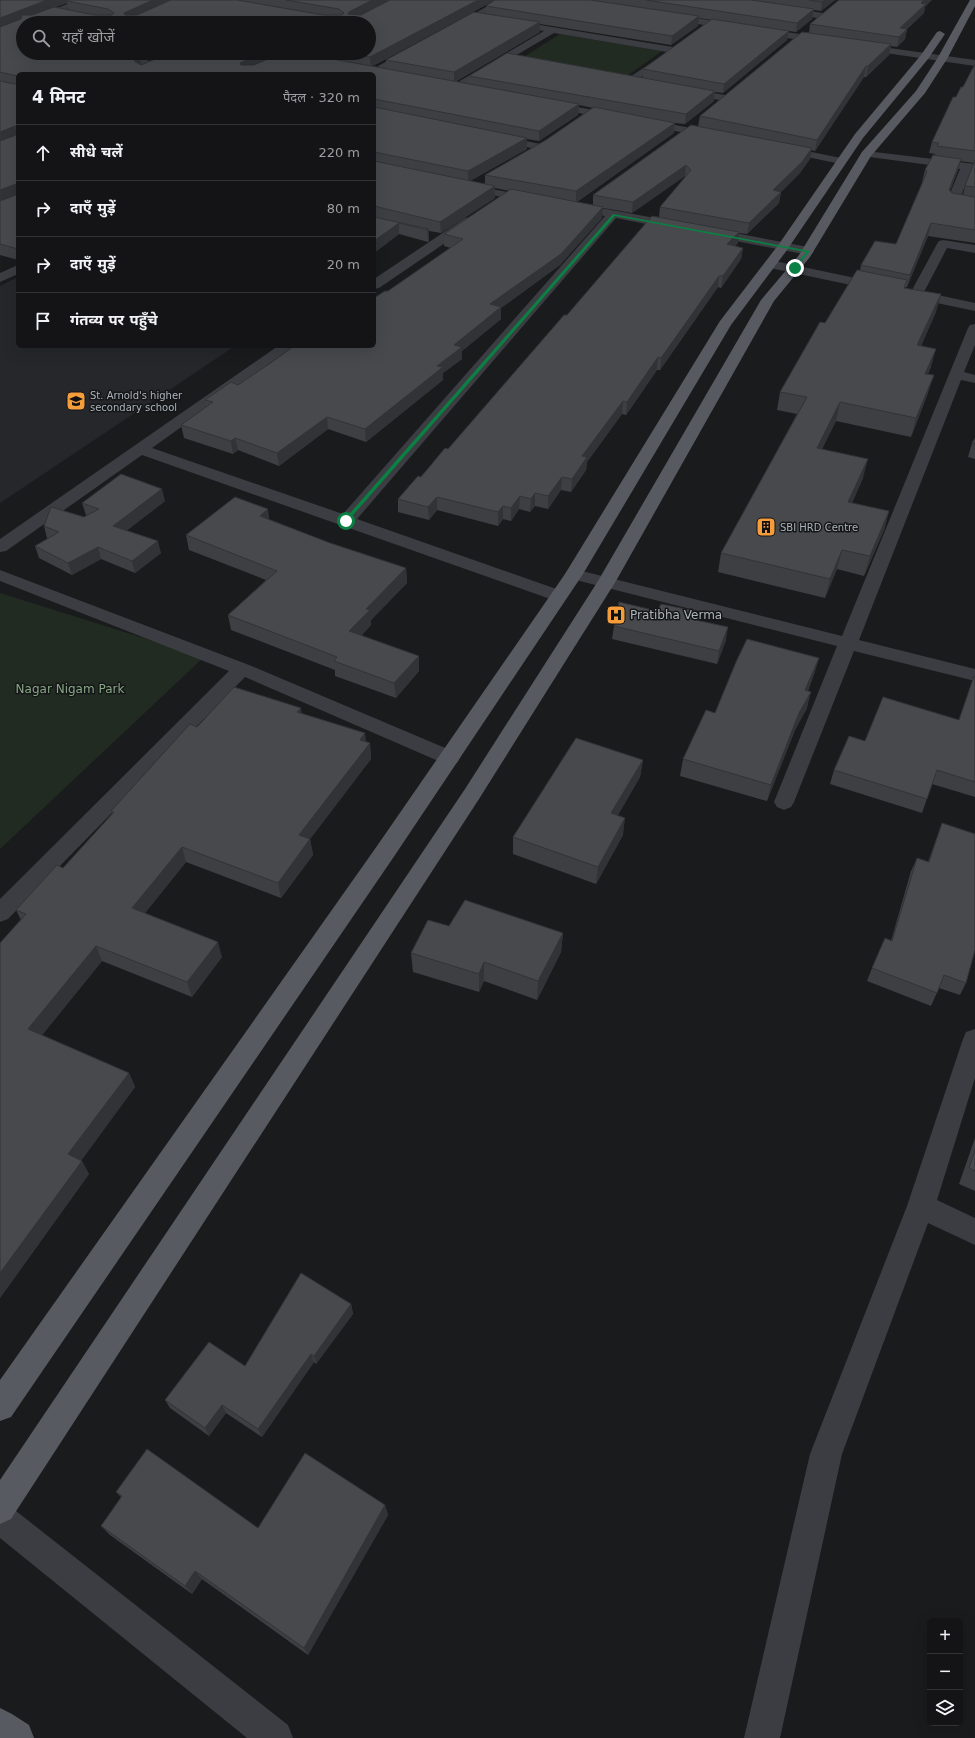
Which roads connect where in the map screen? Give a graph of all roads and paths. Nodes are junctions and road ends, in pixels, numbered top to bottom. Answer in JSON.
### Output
{"nodes":[{"id":1,"x":86,"y":0,"type":"edge"},
{"id":2,"x":504,"y":0,"type":"edge"},
{"id":3,"x":959,"y":0,"type":"edge"},
{"id":4,"x":974,"y":0,"type":"edge"},
{"id":5,"x":832,"y":8,"type":"edge"},
{"id":6,"x":777,"y":9,"type":"edge"},
{"id":7,"x":54,"y":12,"type":"junction"},
{"id":8,"x":68,"y":15,"type":"edge"},
{"id":9,"x":44,"y":16,"type":"edge"},
{"id":10,"x":660,"y":16,"type":"edge"},
{"id":11,"x":823,"y":16,"type":"junction"},
{"id":12,"x":473,"y":17,"type":"junction"},
{"id":13,"x":487,"y":20,"type":"edge"},
{"id":14,"x":502,"y":22,"type":"edge"},
{"id":15,"x":710,"y":24,"type":"junction"},
{"id":16,"x":553,"y":30,"type":"junction"},
{"id":17,"x":446,"y":32,"type":"edge"},
{"id":18,"x":698,"y":32,"type":"edge"},
{"id":19,"x":798,"y":37,"type":"junction"},
{"id":20,"x":835,"y":43,"type":"edge"},
{"id":21,"x":850,"y":45,"type":"edge"},
{"id":22,"x":419,"y":46,"type":"edge"},
{"id":23,"x":786,"y":47,"type":"edge"},
{"id":24,"x":506,"y":58,"type":"junction"},
{"id":25,"x":933,"y":58,"type":"junction"},
{"id":26,"x":136,"y":60,"type":"edge"},
{"id":27,"x":521,"y":61,"type":"edge"},
{"id":28,"x":975,"y":63,"type":"edge"},
{"id":29,"x":357,"y":69,"type":"edge"},
{"id":30,"x":139,"y":72,"type":"edge"},
{"id":31,"x":368,"y":72,"type":"edge"},
{"id":32,"x":373,"y":72,"type":"edge"},
{"id":33,"x":376,"y":74,"type":"edge"},
{"id":34,"x":388,"y":75,"type":"edge"},
{"id":35,"x":645,"y":83,"type":"edge"},
{"id":36,"x":674,"y":89,"type":"edge"},
{"id":37,"x":471,"y":90,"type":"edge"},
{"id":38,"x":538,"y":103,"type":"edge"},
{"id":39,"x":714,"y":107,"type":"edge"},
{"id":40,"x":591,"y":112,"type":"junction"},
{"id":41,"x":578,"y":121,"type":"edge"},
{"id":42,"x":698,"y":121,"type":"edge"},
{"id":43,"x":687,"y":130,"type":"junction"},
{"id":44,"x":488,"y":136,"type":"edge"},
{"id":45,"x":726,"y":138,"type":"edge"},
{"id":46,"x":674,"y":140,"type":"edge"},
{"id":47,"x":772,"y":147,"type":"edge"},
{"id":48,"x":866,"y":154,"type":"junction"},
{"id":49,"x":528,"y":155,"type":"edge"},
{"id":50,"x":841,"y":161,"type":"junction"},
{"id":51,"x":971,"y":166,"type":"edge"},
{"id":52,"x":483,"y":180,"type":"edge"},
{"id":53,"x":455,"y":185,"type":"edge"},
{"id":54,"x":470,"y":188,"type":"junction"},
{"id":55,"x":508,"y":195,"type":"junction"},
{"id":56,"x":592,"y":199,"type":"dead end"},
{"id":57,"x":548,"y":202,"type":"edge"},
{"id":58,"x":564,"y":205,"type":"edge"},
{"id":59,"x":975,"y":205,"type":"edge"},
{"id":60,"x":493,"y":206,"type":"edge"},
{"id":61,"x":579,"y":208,"type":"junction"},
{"id":62,"x":480,"y":214,"type":"edge"},
{"id":63,"x":614,"y":214,"type":"junction"},
{"id":64,"x":428,"y":235,"type":"edge"},
{"id":65,"x":444,"y":239,"type":"junction"},
{"id":66,"x":783,"y":247,"type":"junction"},
{"id":67,"x":975,"y":249,"type":"edge"},
{"id":68,"x":808,"y":251,"type":"junction"},
{"id":69,"x":770,"y":264,"type":"junction"},
{"id":70,"x":0,"y":265,"type":"edge"},
{"id":71,"x":795,"y":268,"type":"junction"},
{"id":72,"x":16,"y":269,"type":"edge"},
{"id":73,"x":16,"y":270,"type":"edge"},
{"id":74,"x":0,"y":278,"type":"edge"},
{"id":75,"x":376,"y":284,"type":"edge"},
{"id":76,"x":916,"y":295,"type":"junction"},
{"id":77,"x":975,"y":307,"type":"edge"},
{"id":78,"x":975,"y":328,"type":"edge"},
{"id":79,"x":284,"y":348,"type":"edge"},
{"id":80,"x":956,"y":375,"type":"junction"},
{"id":81,"x":975,"y":379,"type":"edge"},
{"id":82,"x":141,"y":449,"type":"junction"},
{"id":83,"x":346,"y":521,"type":"junction"},
{"id":84,"x":0,"y":547,"type":"edge"},
{"id":85,"x":574,"y":574,"type":"junction"},
{"id":86,"x":0,"y":575,"type":"edge"},
{"id":87,"x":607,"y":581,"type":"junction"},
{"id":88,"x":559,"y":596,"type":"junction"},
{"id":89,"x":848,"y":642,"type":"junction"},
{"id":90,"x":242,"y":668,"type":"junction"},
{"id":91,"x":975,"y":675,"type":"edge"},
{"id":92,"x":450,"y":758,"type":"junction"},
{"id":93,"x":784,"y":802,"type":"dead end"},
{"id":94,"x":0,"y":913,"type":"edge"},
{"id":95,"x":975,"y":1039,"type":"edge"},
{"id":96,"x":921,"y":1206,"type":"junction"},
{"id":97,"x":975,"y":1232,"type":"edge"},
{"id":98,"x":0,"y":1406,"type":"edge"},
{"id":99,"x":0,"y":1508,"type":"edge"},
{"id":100,"x":0,"y":1518,"type":"edge"},
{"id":101,"x":0,"y":1726,"type":"edge"},
{"id":102,"x":16,"y":1738,"type":"edge"},
{"id":103,"x":275,"y":1738,"type":"edge"},
{"id":104,"x":762,"y":1738,"type":"edge"}],
"edges":[{"from":1,"to":7,"type":"street"},
{"from":2,"to":12,"type":"street"},
{"from":3,"to":25,"type":"main road"},
{"from":4,"to":25,"type":"main road"},
{"from":5,"to":11,"type":"street"},
{"from":6,"to":11,"type":"street"},
{"from":7,"to":8,"type":"street"},
{"from":7,"to":9,"type":"street"},
{"from":10,"to":15,"type":"street"},
{"from":11,"to":19,"type":"street"},
{"from":12,"to":13,"type":"street"},
{"from":12,"to":17,"type":"street"},
{"from":14,"to":16,"type":"street"},
{"from":15,"to":18,"type":"street"},
{"from":15,"to":19,"type":"street"},
{"from":16,"to":24,"type":"street"},
{"from":16,"to":35,"type":"street"},
{"from":19,"to":20,"type":"street"},
{"from":19,"to":23,"type":"street"},
{"from":21,"to":25,"type":"street"},
{"from":22,"to":32,"type":"street"},
{"from":24,"to":27,"type":"street"},
{"from":24,"to":37,"type":"street"},
{"from":25,"to":28,"type":"street"},
{"from":25,"to":48,"type":"main road"},
{"from":25,"to":50,"type":"main road"},
{"from":26,"to":30,"type":"street"},
{"from":29,"to":31,"type":"street"},
{"from":33,"to":34,"type":"street"},
{"from":36,"to":39,"type":"street"},
{"from":38,"to":40,"type":"street"},
{"from":40,"to":41,"type":"street"},
{"from":40,"to":43,"type":"street"},
{"from":42,"to":43,"type":"street"},
{"from":43,"to":45,"type":"street"},
{"from":43,"to":46,"type":"street"},
{"from":44,"to":49,"type":"street"},
{"from":47,"to":50,"type":"street"},
{"from":48,"to":51,"type":"street"},
{"from":48,"to":68,"type":"main road"},
{"from":50,"to":66,"type":"main road"},
{"from":51,"to":59,"type":"street"},
{"from":52,"to":54,"type":"street"},
{"from":53,"to":54,"type":"street"},
{"from":54,"to":55,"type":"street"},
{"from":55,"to":57,"type":"street"},
{"from":55,"to":60,"type":"street"},
{"from":56,"to":61,"type":"street"},
{"from":58,"to":61,"type":"street"},
{"from":61,"to":63,"type":"street"},
{"from":62,"to":65,"type":"street"},
{"from":63,"to":66,"type":"street"},
{"from":63,"to":83,"type":"street"},
{"from":64,"to":65,"type":"street"},
{"from":65,"to":75,"type":"street"},
{"from":66,"to":68,"type":"street"},
{"from":66,"to":69,"type":"main road"},
{"from":67,"to":76,"type":"street"},
{"from":68,"to":71,"type":"main road"},
{"from":69,"to":71,"type":"street"},
{"from":69,"to":85,"type":"main road"},
{"from":70,"to":72,"type":"street"},
{"from":71,"to":76,"type":"street"},
{"from":71,"to":87,"type":"main road"},
{"from":73,"to":74,"type":"street"},
{"from":76,"to":77,"type":"street"},
{"from":78,"to":80,"type":"street"},
{"from":79,"to":82,"type":"street"},
{"from":80,"to":81,"type":"street"},
{"from":80,"to":89,"type":"street"},
{"from":82,"to":83,"type":"street"},
{"from":82,"to":84,"type":"street"},
{"from":83,"to":88,"type":"street"},
{"from":85,"to":87,"type":"street"},
{"from":85,"to":88,"type":"main road"},
{"from":86,"to":90,"type":"street"},
{"from":87,"to":89,"type":"street"},
{"from":87,"to":99,"type":"main road"},
{"from":88,"to":92,"type":"main road"},
{"from":89,"to":91,"type":"street"},
{"from":89,"to":93,"type":"street"},
{"from":90,"to":92,"type":"street"},
{"from":90,"to":94,"type":"street"},
{"from":92,"to":98,"type":"main road"},
{"from":95,"to":96,"type":"street"},
{"from":96,"to":97,"type":"street"},
{"from":96,"to":104,"type":"street"},
{"from":100,"to":103,"type":"street"},
{"from":101,"to":102,"type":"main road"}]}
